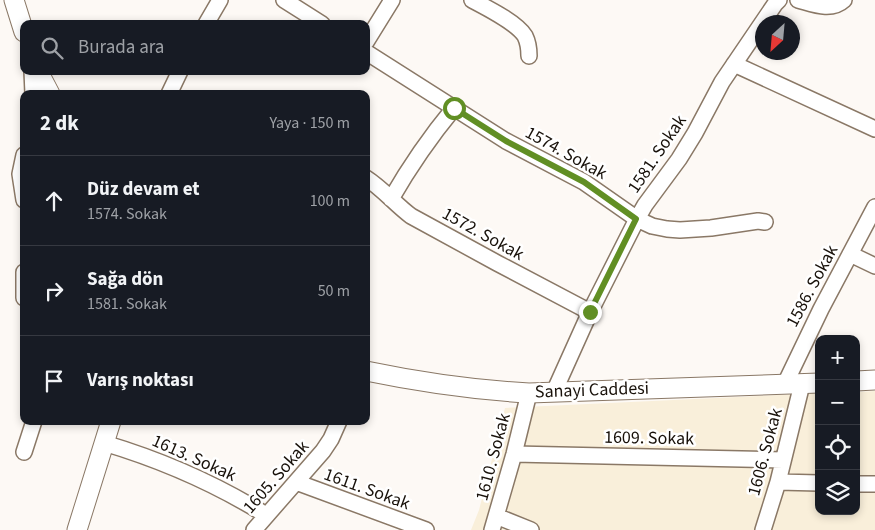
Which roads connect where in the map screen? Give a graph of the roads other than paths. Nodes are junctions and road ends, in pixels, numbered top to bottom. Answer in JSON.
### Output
{"nodes":[{"id":1,"x":14,"y":0,"type":"edge"},
{"id":2,"x":220,"y":0,"type":"edge"},
{"id":3,"x":284,"y":0,"type":"edge"},
{"id":4,"x":392,"y":0,"type":"edge"},
{"id":5,"x":472,"y":0,"type":"edge"},
{"id":6,"x":779,"y":0,"type":"edge"},
{"id":7,"x":798,"y":0,"type":"edge"},
{"id":8,"x":844,"y":0,"type":"edge"},
{"id":9,"x":20,"y":20,"type":"edge"},
{"id":10,"x":208,"y":20,"type":"edge"},
{"id":11,"x":316,"y":20,"type":"edge"},
{"id":12,"x":370,"y":36,"type":"edge"},
{"id":13,"x":370,"y":55,"type":"edge"},
{"id":14,"x":530,"y":56,"type":"dead end"},
{"id":15,"x":734,"y":64,"type":"junction"},
{"id":16,"x":32,"y":75,"type":"edge"},
{"id":17,"x":40,"y":75,"type":"edge"},
{"id":18,"x":178,"y":75,"type":"edge"},
{"id":19,"x":33,"y":90,"type":"edge"},
{"id":20,"x":48,"y":90,"type":"edge"},
{"id":21,"x":171,"y":90,"type":"edge"},
{"id":22,"x":454,"y":108,"type":"junction"},
{"id":23,"x":875,"y":128,"type":"edge"},
{"id":24,"x":370,"y":181,"type":"edge"},
{"id":25,"x":391,"y":199,"type":"junction"},
{"id":26,"x":875,"y":207,"type":"edge"},
{"id":27,"x":636,"y":219,"type":"junction"},
{"id":28,"x":765,"y":222,"type":"dead end"},
{"id":29,"x":850,"y":254,"type":"junction"},
{"id":30,"x":875,"y":266,"type":"edge"},
{"id":31,"x":590,"y":312,"type":"junction"},
{"id":32,"x":370,"y":371,"type":"edge"},
{"id":33,"x":875,"y":380,"type":"edge"},
{"id":34,"x":860,"y":381,"type":"edge"},
{"id":35,"x":802,"y":384,"type":"edge"},
{"id":36,"x":554,"y":392,"type":"junction"},
{"id":37,"x":529,"y":393,"type":"junction"},
{"id":38,"x":33,"y":425,"type":"edge"},
{"id":39,"x":110,"y":425,"type":"edge"},
{"id":40,"x":337,"y":425,"type":"edge"},
{"id":41,"x":104,"y":444,"type":"junction"},
{"id":42,"x":24,"y":452,"type":"dead end"},
{"id":43,"x":514,"y":454,"type":"junction"},
{"id":44,"x":783,"y":460,"type":"junction"},
{"id":45,"x":296,"y":482,"type":"junction"},
{"id":46,"x":778,"y":482,"type":"junction"},
{"id":47,"x":815,"y":483,"type":"edge"},
{"id":48,"x":860,"y":484,"type":"edge"},
{"id":49,"x":875,"y":484,"type":"edge"},
{"id":50,"x":266,"y":515,"type":"junction"},
{"id":51,"x":494,"y":523,"type":"edge"},
{"id":52,"x":78,"y":530,"type":"edge"},
{"id":53,"x":254,"y":530,"type":"edge"},
{"id":54,"x":426,"y":530,"type":"edge"},
{"id":55,"x":531,"y":530,"type":"edge"},
{"id":56,"x":763,"y":530,"type":"edge"}],
"edges":[{"from":1,"to":9,"type":"street"},
{"from":2,"to":10,"type":"street"},
{"from":3,"to":11,"type":"street"},
{"from":4,"to":12,"type":"street"},
{"from":5,"to":14,"type":"street"},
{"from":6,"to":15,"type":"street","name":"1581. Sokak"},
{"from":7,"to":8,"type":"street"},
{"from":13,"to":22,"type":"street","name":"1574. Sokak"},
{"from":15,"to":23,"type":"street"},
{"from":15,"to":27,"type":"street","name":"1581. Sokak"},
{"from":16,"to":19,"type":"street"},
{"from":17,"to":20,"type":"street"},
{"from":18,"to":21,"type":"street"},
{"from":22,"to":25,"type":"street"},
{"from":22,"to":27,"type":"street","name":"1574. Sokak"},
{"from":24,"to":25,"type":"street","name":"1572. Sokak"},
{"from":25,"to":31,"type":"street","name":"1572. Sokak"},
{"from":26,"to":29,"type":"street","name":"1586. Sokak"},
{"from":27,"to":28,"type":"street","name":"1574. Sokak"},
{"from":27,"to":31,"type":"street","name":"1581. Sokak"},
{"from":29,"to":30,"type":"street"},
{"from":29,"to":35,"type":"street","name":"1586. Sokak"},
{"from":31,"to":36,"type":"street","name":"1581. Sokak"},
{"from":32,"to":37,"type":"street","name":"Sanayi Caddesi"},
{"from":33,"to":34,"type":"street"},
{"from":35,"to":36,"type":"street","name":"Sanayi Caddesi"},
{"from":35,"to":44,"type":"street","name":"1606. Sokak"},
{"from":36,"to":37,"type":"street","name":"Sanayi Caddesi"},
{"from":37,"to":43,"type":"street","name":"1610. Sokak"},
{"from":38,"to":42,"type":"street"},
{"from":39,"to":41,"type":"street"},
{"from":40,"to":45,"type":"street","name":"1605. Sokak"},
{"from":41,"to":50,"type":"street","name":"1613. Sokak"},
{"from":41,"to":52,"type":"street"},
{"from":43,"to":44,"type":"street","name":"1609. Sokak"},
{"from":43,"to":51,"type":"street","name":"1610. Sokak"},
{"from":44,"to":46,"type":"street","name":"1606. Sokak"},
{"from":45,"to":50,"type":"street","name":"1605. Sokak"},
{"from":45,"to":54,"type":"street","name":"1611. Sokak"},
{"from":46,"to":47,"type":"street"},
{"from":46,"to":56,"type":"street","name":"1606. Sokak"},
{"from":48,"to":49,"type":"street"},
{"from":50,"to":53,"type":"street","name":"1605. Sokak"},
{"from":51,"to":55,"type":"street"}]}
